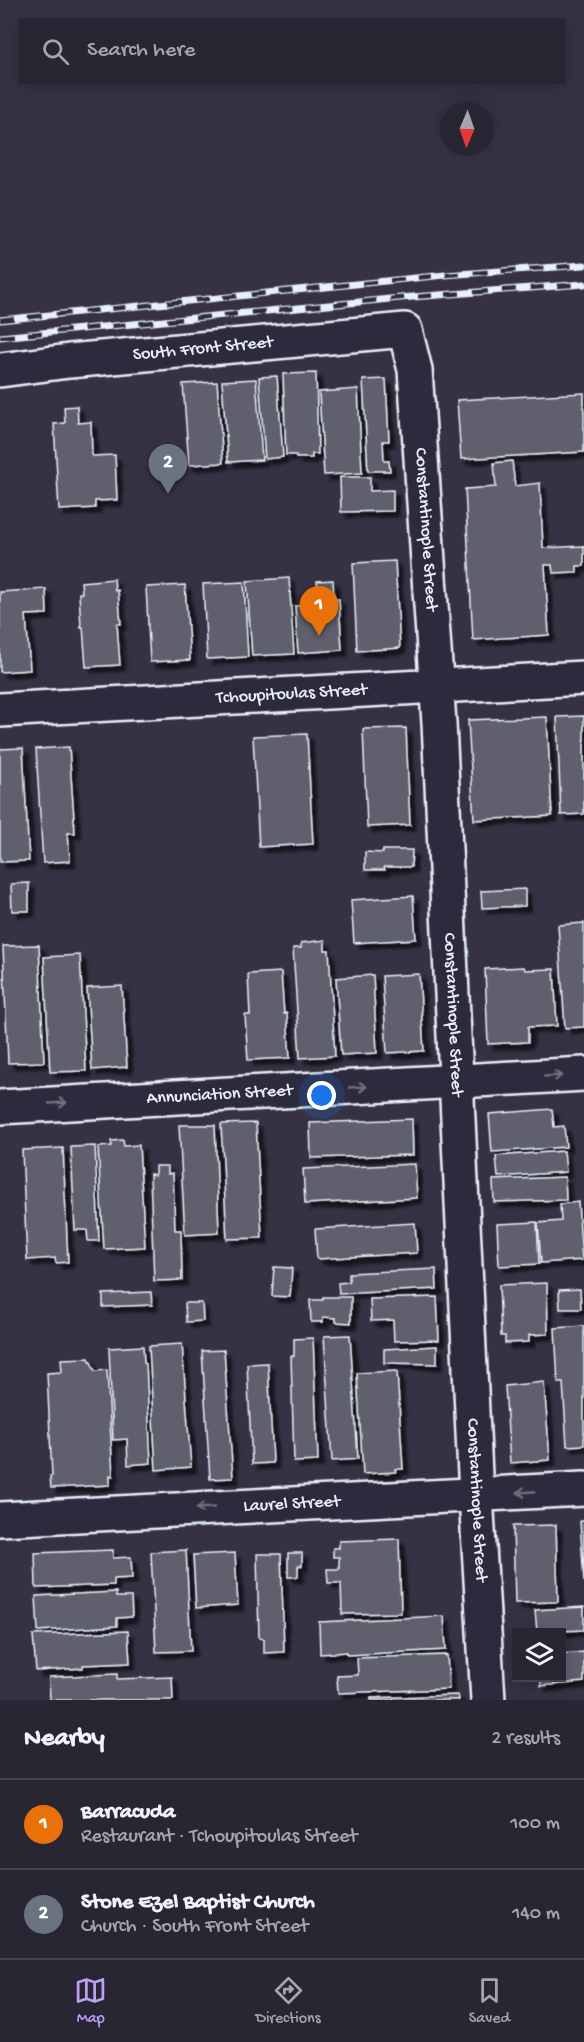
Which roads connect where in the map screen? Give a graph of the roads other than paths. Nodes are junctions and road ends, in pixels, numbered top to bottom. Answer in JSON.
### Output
{"nodes":[{"id":1,"x":405,"y":330,"type":"joint"},
{"id":2,"x":0,"y":370,"type":"edge"},
{"id":3,"x":584,"y":678,"type":"edge"},
{"id":4,"x":437,"y":687,"type":"junction"},
{"id":5,"x":0,"y":710,"type":"edge"},
{"id":6,"x":584,"y":1074,"type":"edge"},
{"id":7,"x":456,"y":1082,"type":"junction"},
{"id":8,"x":0,"y":1107,"type":"edge"},
{"id":9,"x":584,"y":1489,"type":"edge"},
{"id":10,"x":476,"y":1495,"type":"junction"},
{"id":11,"x":0,"y":1519,"type":"edge"},
{"id":12,"x":488,"y":1700,"type":"edge"}],
"edges":[{"from":1,"to":2,"type":"street","name":"South Front Street"},
{"from":1,"to":4,"type":"street","name":"Constantinople Street"},
{"from":3,"to":4,"type":"street","name":"Tchoupitoulas Street"},
{"from":4,"to":5,"type":"street","name":"Tchoupitoulas Street"},
{"from":4,"to":7,"type":"street","name":"Constantinople Street"},
{"from":7,"to":6,"type":"street","name":"Annunciation Street","one_way":true},
{"from":8,"to":7,"type":"street","name":"Annunciation Street","one_way":true},
{"from":7,"to":10,"type":"street","name":"Constantinople Street"},
{"from":9,"to":10,"type":"street","name":"Laurel Street","one_way":true},
{"from":10,"to":11,"type":"street","name":"Laurel Street","one_way":true},
{"from":10,"to":12,"type":"street","name":"Constantinople Street"}]}
